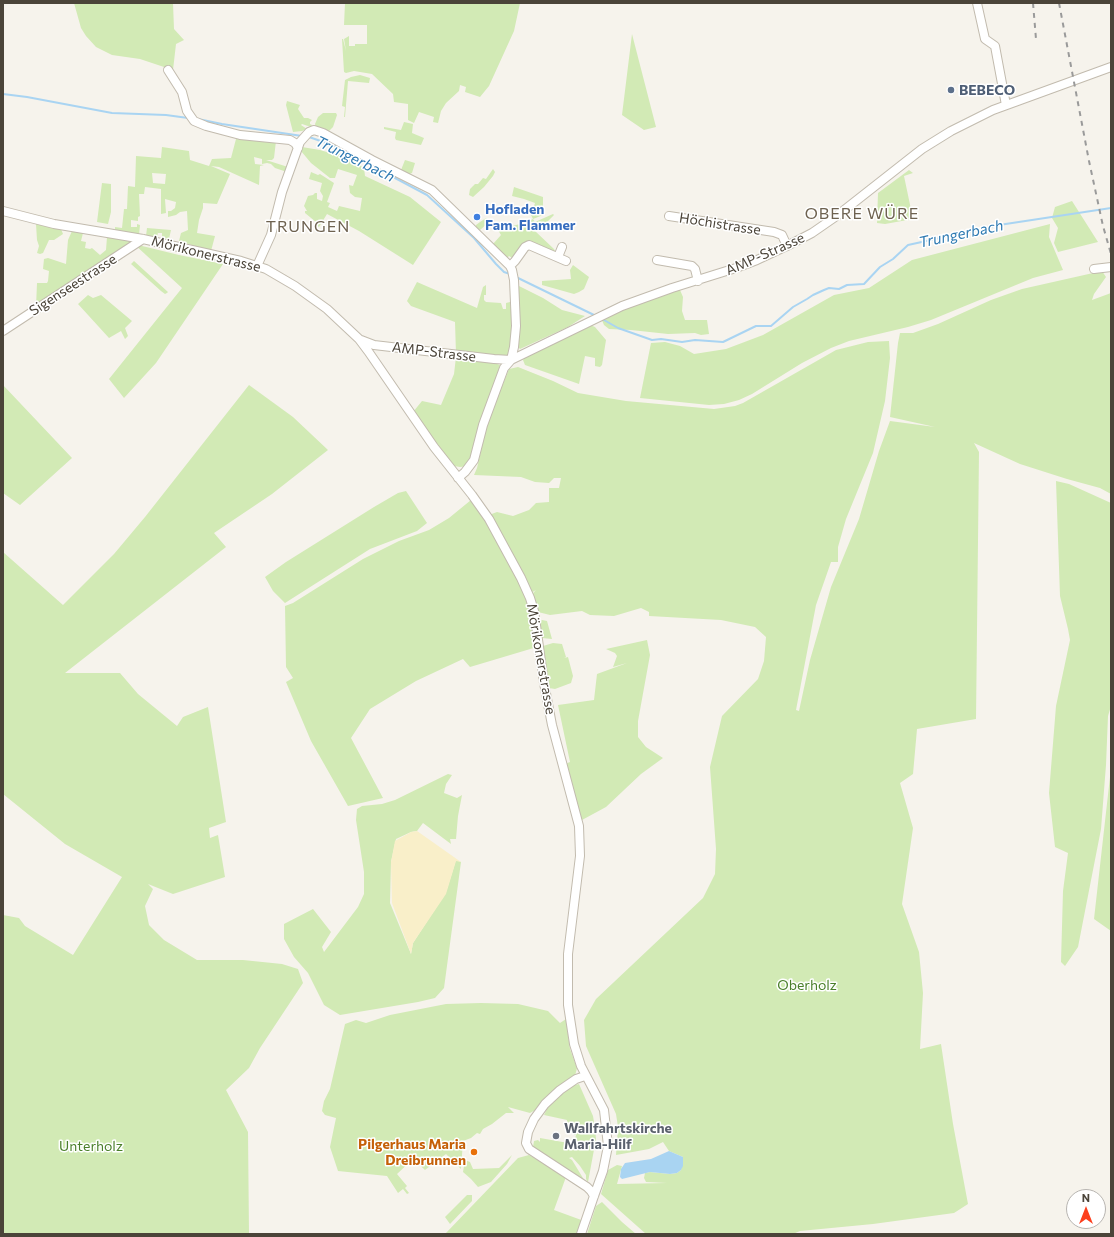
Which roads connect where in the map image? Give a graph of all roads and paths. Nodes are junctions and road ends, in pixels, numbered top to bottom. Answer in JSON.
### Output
{"nodes":[{"id":1,"x":977,"y":3,"type":"edge"},
{"id":2,"x":1111,"y":67,"type":"edge"},
{"id":3,"x":168,"y":70,"type":"dead end"},
{"id":4,"x":1006,"y":105,"type":"junction"},
{"id":5,"x":299,"y":144,"type":"junction"},
{"id":6,"x":3,"y":211,"type":"edge"},
{"id":7,"x":669,"y":216,"type":"dead end"},
{"id":8,"x":143,"y":239,"type":"junction"},
{"id":9,"x":787,"y":246,"type":"junction"},
{"id":10,"x":562,"y":247,"type":"dead end"},
{"id":11,"x":558,"y":257,"type":"junction"},
{"id":12,"x":657,"y":260,"type":"dead end"},
{"id":13,"x":566,"y":261,"type":"dead end"},
{"id":14,"x":257,"y":266,"type":"junction"},
{"id":15,"x":1111,"y":267,"type":"edge"},
{"id":16,"x":511,"y":268,"type":"junction"},
{"id":17,"x":1094,"y":269,"type":"dead end"},
{"id":18,"x":698,"y":280,"type":"junction"},
{"id":19,"x":3,"y":332,"type":"edge"},
{"id":20,"x":359,"y":339,"type":"junction"},
{"id":21,"x":510,"y":360,"type":"junction"},
{"id":22,"x":458,"y":478,"type":"junction"},
{"id":23,"x":585,"y":1076,"type":"junction"},
{"id":24,"x":594,"y":1196,"type":"junction"},
{"id":25,"x":581,"y":1234,"type":"edge"}],
"edges":[{"from":1,"to":4,"type":"street"},
{"from":2,"to":4,"type":"street","name":"AMP-Strasse"},
{"from":3,"to":5,"type":"street"},
{"from":4,"to":9,"type":"street","name":"AMP-Strasse"},
{"from":5,"to":14,"type":"street"},
{"from":5,"to":16,"type":"street"},
{"from":6,"to":8,"type":"street","name":"Mörikonerstrasse"},
{"from":7,"to":9,"type":"street","name":"Höchistrasse"},
{"from":8,"to":14,"type":"street","name":"Mörikonerstrasse"},
{"from":8,"to":19,"type":"street","name":"Sigenseestrasse"},
{"from":9,"to":18,"type":"street","name":"AMP-Strasse"},
{"from":10,"to":11,"type":"street"},
{"from":11,"to":13,"type":"street"},
{"from":11,"to":16,"type":"street"},
{"from":12,"to":18,"type":"street"},
{"from":14,"to":20,"type":"street","name":"Mörikonerstrasse"},
{"from":15,"to":17,"type":"street"},
{"from":16,"to":21,"type":"street"},
{"from":18,"to":21,"type":"street","name":"AMP-Strasse"},
{"from":20,"to":21,"type":"street","name":"AMP-Strasse"},
{"from":20,"to":22,"type":"street","name":"Mörikonerstrasse"},
{"from":21,"to":22,"type":"street"},
{"from":22,"to":23,"type":"street","name":"Mörikonerstrasse"},
{"from":23,"to":24,"type":"street","name":"Mörikonerstrasse"},
{"from":23,"to":24,"type":"street"},
{"from":24,"to":25,"type":"street","name":"Mörikonerstrasse"}]}
